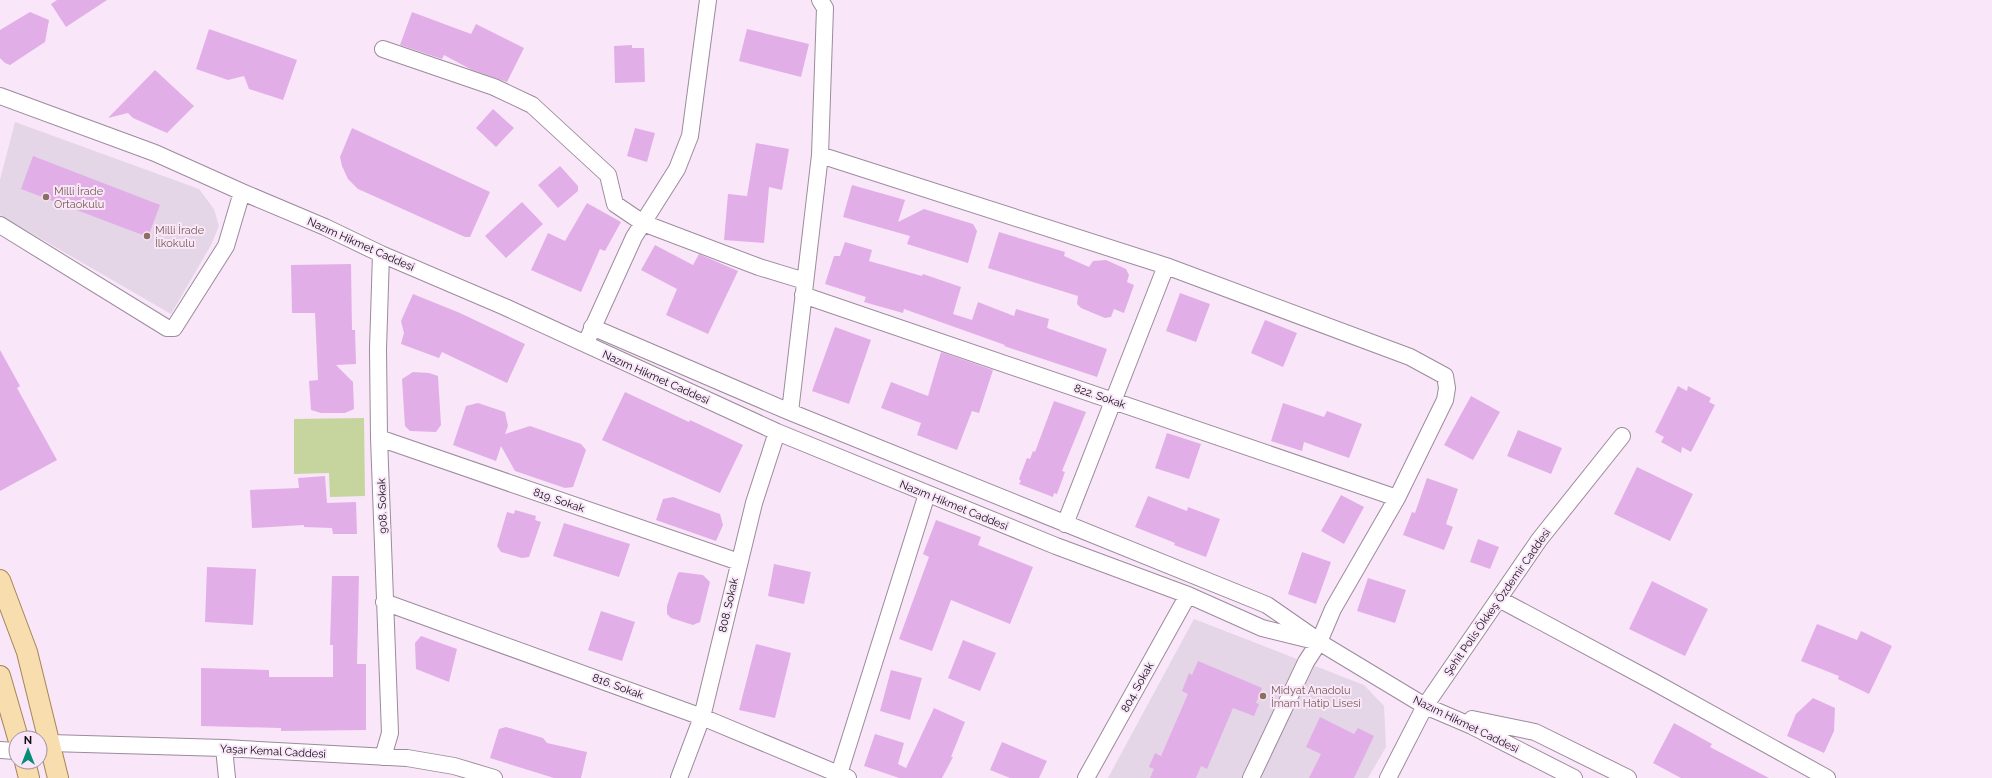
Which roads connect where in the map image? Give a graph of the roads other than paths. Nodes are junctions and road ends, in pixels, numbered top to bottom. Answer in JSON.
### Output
{"nodes":[{"id":1,"x":708,"y":0,"type":"edge"},
{"id":2,"x":820,"y":0,"type":"edge"},
{"id":3,"x":383,"y":49,"type":"dead end"},
{"id":4,"x":0,"y":96,"type":"edge"},
{"id":5,"x":820,"y":155,"type":"junction"},
{"id":6,"x":242,"y":192,"type":"junction"},
{"id":7,"x":642,"y":223,"type":"junction"},
{"id":8,"x":0,"y":225,"type":"edge"},
{"id":9,"x":381,"y":254,"type":"junction"},
{"id":10,"x":1166,"y":266,"type":"junction"},
{"id":11,"x":804,"y":288,"type":"junction"},
{"id":12,"x":592,"y":327,"type":"junction"},
{"id":13,"x":585,"y":345,"type":"junction"},
{"id":14,"x":1112,"y":400,"type":"junction"},
{"id":15,"x":790,"y":412,"type":"junction"},
{"id":16,"x":777,"y":432,"type":"junction"},
{"id":17,"x":1622,"y":436,"type":"dead end"},
{"id":18,"x":380,"y":438,"type":"junction"},
{"id":19,"x":927,"y":494,"type":"junction"},
{"id":20,"x":1397,"y":498,"type":"junction"},
{"id":21,"x":1065,"y":524,"type":"junction"},
{"id":22,"x":738,"y":562,"type":"junction"},
{"id":23,"x":0,"y":580,"type":"edge"},
{"id":24,"x":1188,"y":595,"type":"junction"},
{"id":25,"x":1499,"y":599,"type":"junction"},
{"id":26,"x":384,"y":602,"type":"junction"},
{"id":27,"x":1319,"y":642,"type":"junction"},
{"id":28,"x":0,"y":676,"type":"edge"},
{"id":29,"x":1425,"y":706,"type":"junction"},
{"id":30,"x":1443,"y":714,"type":"junction"},
{"id":31,"x":702,"y":717,"type":"junction"},
{"id":32,"x":16,"y":730,"type":"edge"},
{"id":33,"x":50,"y":743,"type":"junction"},
{"id":34,"x":224,"y":748,"type":"junction"},
{"id":35,"x":383,"y":757,"type":"junction"},
{"id":36,"x":843,"y":776,"type":"edge"},
{"id":37,"x":58,"y":778,"type":"edge"},
{"id":38,"x":228,"y":778,"type":"edge"},
{"id":39,"x":494,"y":778,"type":"edge"},
{"id":40,"x":679,"y":778,"type":"edge"},
{"id":41,"x":1086,"y":778,"type":"edge"},
{"id":42,"x":1251,"y":778,"type":"edge"},
{"id":43,"x":1388,"y":778,"type":"edge"},
{"id":44,"x":1574,"y":778,"type":"edge"},
{"id":45,"x":1628,"y":778,"type":"edge"},
{"id":46,"x":1827,"y":778,"type":"edge"}],
"edges":[{"from":1,"to":7,"type":"street"},
{"from":2,"to":5,"type":"street"},
{"from":3,"to":7,"type":"street","name":"822. Sokak"},
{"from":4,"to":6,"type":"street","name":"Nazım Hikmet Caddesi"},
{"from":5,"to":10,"type":"street"},
{"from":5,"to":11,"type":"street"},
{"from":6,"to":8,"type":"street"},
{"from":6,"to":9,"type":"street","name":"Nazım Hikmet Caddesi"},
{"from":7,"to":11,"type":"street","name":"822. Sokak"},
{"from":7,"to":12,"type":"street"},
{"from":9,"to":13,"type":"street","name":"Nazım Hikmet Caddesi"},
{"from":9,"to":18,"type":"street","name":"908. Sokak"},
{"from":10,"to":14,"type":"street"},
{"from":10,"to":20,"type":"street"},
{"from":11,"to":14,"type":"street","name":"822. Sokak"},
{"from":11,"to":15,"type":"street"},
{"from":12,"to":13,"type":"street"},
{"from":12,"to":15,"type":"street","name":"Nazım Hikmet Caddesi"},
{"from":13,"to":16,"type":"street","name":"Nazım Hikmet Caddesi"},
{"from":14,"to":20,"type":"street","name":"822. Sokak"},
{"from":14,"to":21,"type":"street"},
{"from":15,"to":21,"type":"street","name":"Nazım Hikmet Caddesi"},
{"from":16,"to":19,"type":"street","name":"Nazım Hikmet Caddesi"},
{"from":16,"to":22,"type":"street","name":"808. Sokak"},
{"from":17,"to":25,"type":"street","name":"Şehit Polis Ökkeş Özdemir Caddesi"},
{"from":18,"to":22,"type":"street","name":"819. Sokak"},
{"from":18,"to":26,"type":"street","name":"908. Sokak"},
{"from":19,"to":24,"type":"street","name":"Nazım Hikmet Caddesi"},
{"from":19,"to":36,"type":"street"},
{"from":20,"to":27,"type":"street"},
{"from":21,"to":27,"type":"street","name":"Nazım Hikmet Caddesi"},
{"from":22,"to":31,"type":"street","name":"808. Sokak"},
{"from":23,"to":33,"type":"main road"},
{"from":24,"to":27,"type":"street","name":"Nazım Hikmet Caddesi"},
{"from":24,"to":41,"type":"street","name":"804. Sokak"},
{"from":25,"to":29,"type":"street","name":"Şehit Polis Ökkeş Özdemir Caddesi"},
{"from":25,"to":46,"type":"street"},
{"from":26,"to":31,"type":"street","name":"816. Sokak"},
{"from":26,"to":35,"type":"street","name":"908. Sokak"},
{"from":27,"to":29,"type":"street","name":"Nazım Hikmet Caddesi"},
{"from":27,"to":42,"type":"street"},
{"from":28,"to":32,"type":"main road"},
{"from":29,"to":30,"type":"street","name":"Nazım Hikmet Caddesi"},
{"from":29,"to":43,"type":"street","name":"Şehit Polis Ökkeş Özdemir Caddesi"},
{"from":30,"to":44,"type":"street","name":"Nazım Hikmet Caddesi"},
{"from":30,"to":45,"type":"street"},
{"from":31,"to":36,"type":"street","name":"816. Sokak"},
{"from":31,"to":40,"type":"street","name":"808. Sokak"},
{"from":33,"to":34,"type":"street","name":"Yaşar Kemal Caddesi"},
{"from":33,"to":37,"type":"main road"},
{"from":34,"to":35,"type":"street","name":"Yaşar Kemal Caddesi"},
{"from":34,"to":38,"type":"street"},
{"from":35,"to":39,"type":"street","name":"Yaşar Kemal Caddesi"}]}
